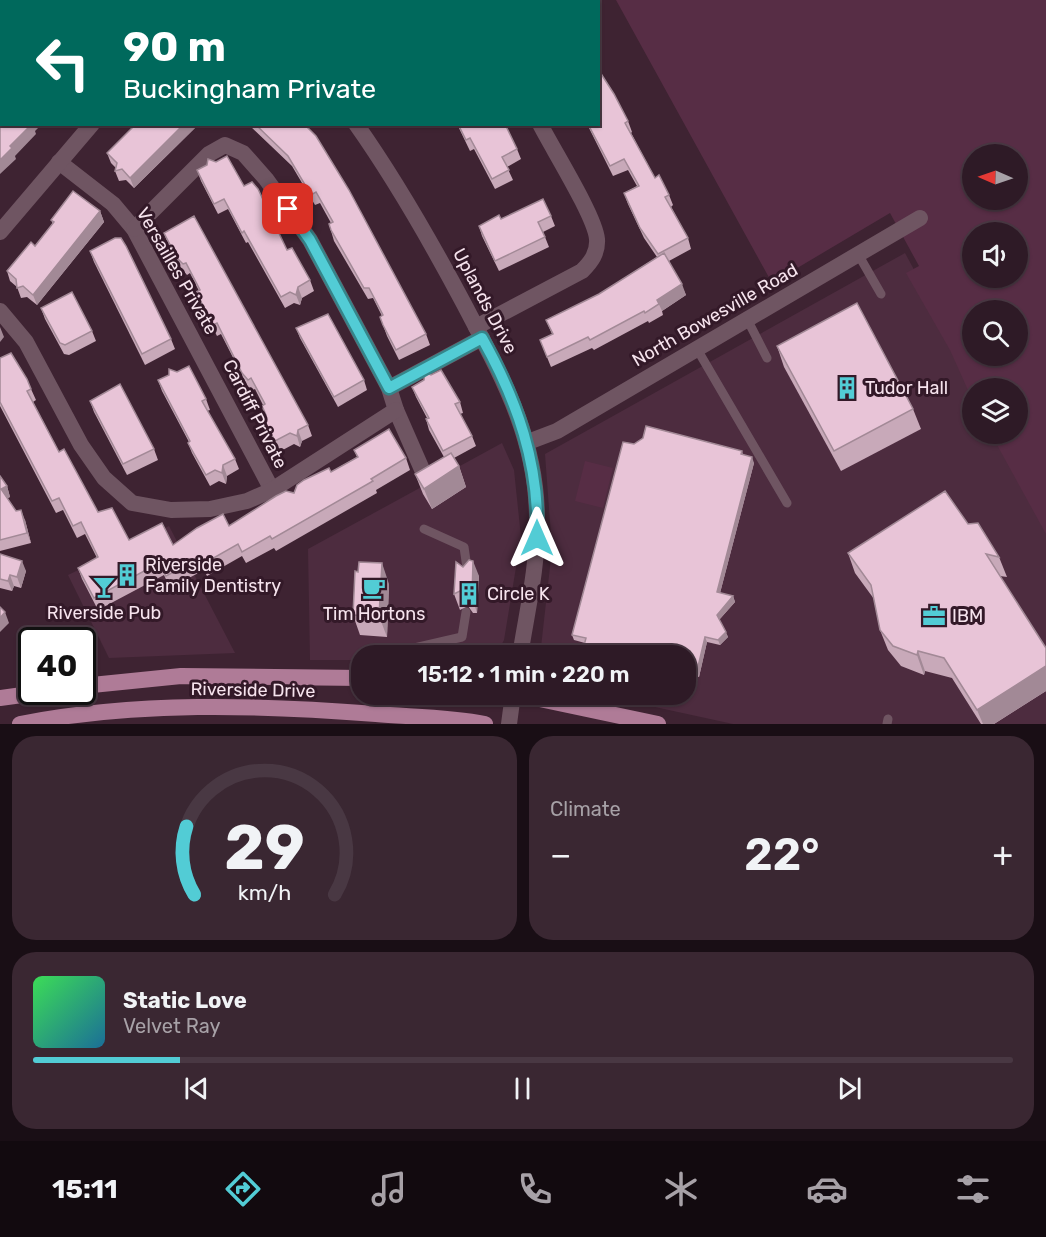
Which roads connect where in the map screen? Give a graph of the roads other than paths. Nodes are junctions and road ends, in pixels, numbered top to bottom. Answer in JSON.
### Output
{"nodes":[{"id":1,"x":90,"y":126,"type":"edge"},
{"id":2,"x":357,"y":126,"type":"edge"},
{"id":3,"x":541,"y":126,"type":"edge"},
{"id":4,"x":59,"y":162,"type":"junction"},
{"id":5,"x":920,"y":218,"type":"dead end"},
{"id":6,"x":134,"y":229,"type":"junction"},
{"id":7,"x":0,"y":232,"type":"edge"},
{"id":8,"x":858,"y":254,"type":"junction"},
{"id":9,"x":881,"y":294,"type":"dead end"},
{"id":10,"x":0,"y":311,"type":"edge"},
{"id":11,"x":747,"y":319,"type":"junction"},
{"id":12,"x":479,"y":333,"type":"junction"},
{"id":13,"x":697,"y":349,"type":"junction"},
{"id":14,"x":203,"y":355,"type":"joint"},
{"id":15,"x":767,"y":358,"type":"dead end"},
{"id":16,"x":389,"y":388,"type":"junction"},
{"id":17,"x":396,"y":410,"type":"junction"},
{"id":18,"x":528,"y":442,"type":"junction"},
{"id":19,"x":424,"y":474,"type":"edge"},
{"id":20,"x":272,"y":490,"type":"junction"},
{"id":21,"x":787,"y":503,"type":"dead end"},
{"id":22,"x":424,"y":529,"type":"dead end"},
{"id":23,"x":468,"y":576,"type":"edge"},
{"id":24,"x":466,"y":612,"type":"dead end"},
{"id":25,"x":430,"y":645,"type":"edge"},
{"id":26,"x":522,"y":645,"type":"edge"},
{"id":27,"x":351,"y":678,"type":"edge"},
{"id":28,"x":96,"y":685,"type":"edge"},
{"id":29,"x":18,"y":696,"type":"edge"},
{"id":30,"x":0,"y":698,"type":"edge"},
{"id":31,"x":512,"y":705,"type":"edge"},
{"id":32,"x":567,"y":705,"type":"edge"},
{"id":33,"x":20,"y":724,"type":"edge"},
{"id":34,"x":485,"y":724,"type":"edge"},
{"id":35,"x":509,"y":724,"type":"edge"},
{"id":36,"x":658,"y":724,"type":"edge"}],
"edges":[{"from":1,"to":4,"type":"street"},
{"from":2,"to":12,"type":"street","name":"Uplands Drive"},
{"from":3,"to":12,"type":"street"},
{"from":4,"to":6,"type":"street","name":"Versailles Private"},
{"from":4,"to":7,"type":"street"},
{"from":5,"to":8,"type":"street","name":"North Bowesville Road"},
{"from":6,"to":14,"type":"street","name":"Versailles Private"},
{"from":6,"to":16,"type":"street"},
{"from":8,"to":9,"type":"lane"},
{"from":8,"to":11,"type":"street","name":"North Bowesville Road"},
{"from":10,"to":20,"type":"street"},
{"from":11,"to":13,"type":"street","name":"North Bowesville Road"},
{"from":11,"to":15,"type":"lane"},
{"from":12,"to":16,"type":"street"},
{"from":12,"to":18,"type":"street","name":"Uplands Drive"},
{"from":13,"to":18,"type":"street","name":"North Bowesville Road"},
{"from":13,"to":21,"type":"lane"},
{"from":14,"to":20,"type":"street","name":"Cardiff Private"},
{"from":16,"to":17,"type":"street"},
{"from":17,"to":19,"type":"street"},
{"from":17,"to":20,"type":"street"},
{"from":18,"to":26,"type":"street","name":"Uplands Drive"},
{"from":22,"to":23,"type":"lane"},
{"from":24,"to":25,"type":"lane"},
{"from":27,"to":28,"type":"main road","name":"Riverside Drive"},
{"from":29,"to":30,"type":"main road"},
{"from":31,"to":35,"type":"street"},
{"from":32,"to":36,"type":"main road"},
{"from":33,"to":34,"type":"main road","name":"Riverside Drive"}]}
